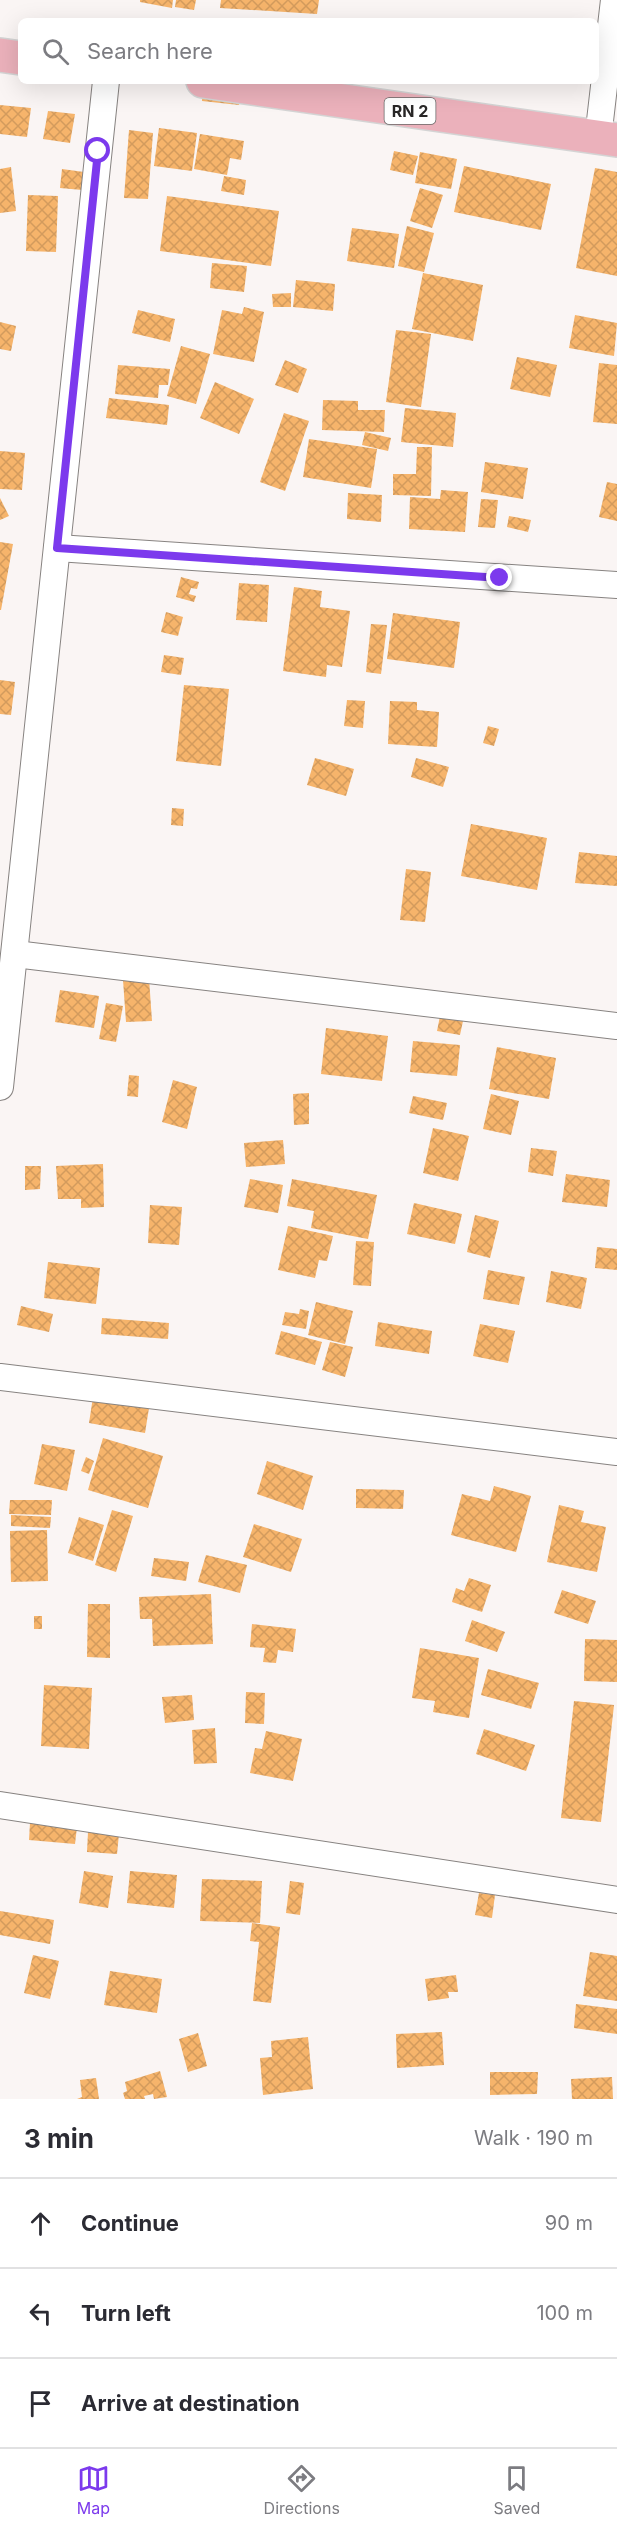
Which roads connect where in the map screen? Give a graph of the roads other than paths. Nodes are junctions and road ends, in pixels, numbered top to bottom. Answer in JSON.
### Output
{"nodes":[{"id":1,"x":614,"y":0,"type":"edge"},
{"id":2,"x":0,"y":56,"type":"edge"},
{"id":3,"x":18,"y":58,"type":"edge"},
{"id":4,"x":106,"y":84,"type":"edge"},
{"id":5,"x":224,"y":84,"type":"edge"},
{"id":6,"x":607,"y":139,"type":"edge"},
{"id":7,"x":57,"y":548,"type":"junction"},
{"id":8,"x":617,"y":585,"type":"edge"},
{"id":9,"x":10,"y":903,"type":"edge"},
{"id":10,"x":15,"y":954,"type":"junction"},
{"id":11,"x":617,"y":1026,"type":"edge"},
{"id":12,"x":0,"y":1088,"type":"edge"},
{"id":13,"x":0,"y":1377,"type":"edge"},
{"id":14,"x":617,"y":1452,"type":"edge"},
{"id":15,"x":0,"y":1805,"type":"edge"},
{"id":16,"x":617,"y":1900,"type":"edge"}],
"edges":[{"from":1,"to":6,"type":"street"},
{"from":2,"to":3,"type":"main road"},
{"from":4,"to":7,"type":"street"},
{"from":5,"to":6,"type":"main road","number":"RN 2"},
{"from":7,"to":8,"type":"street"},
{"from":7,"to":9,"type":"street"},
{"from":9,"to":10,"type":"street"},
{"from":10,"to":11,"type":"street"},
{"from":10,"to":12,"type":"street"},
{"from":13,"to":14,"type":"street"},
{"from":15,"to":16,"type":"street"}]}
